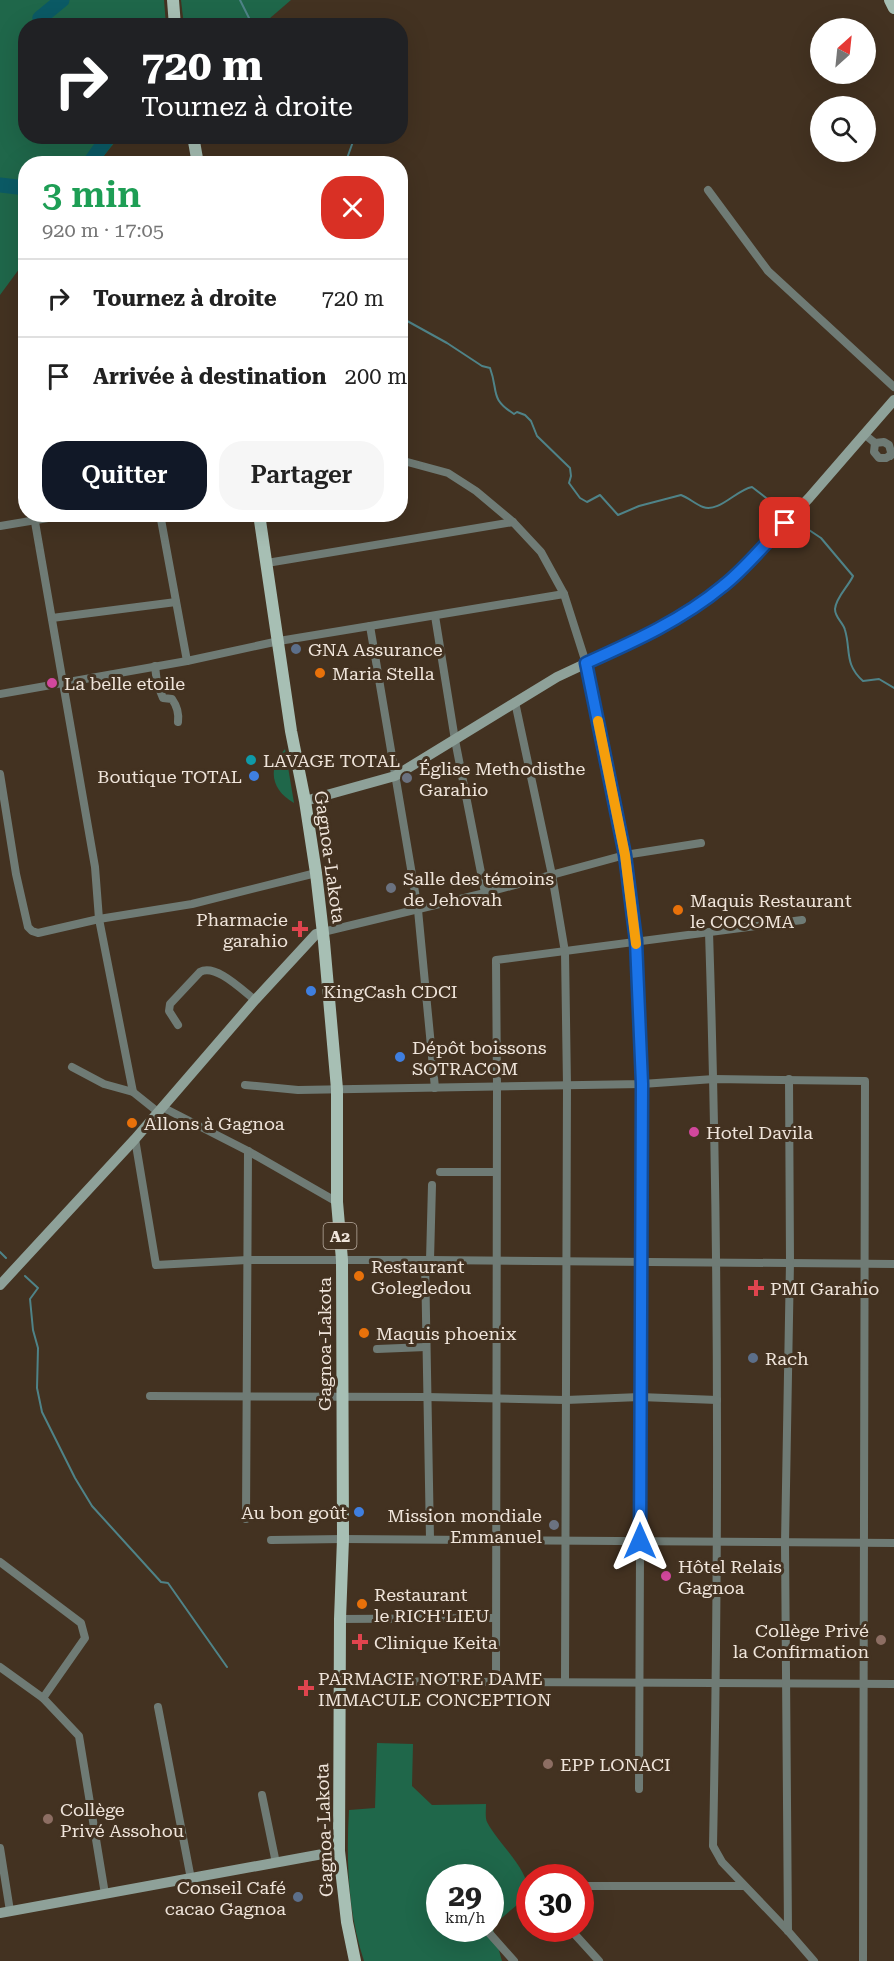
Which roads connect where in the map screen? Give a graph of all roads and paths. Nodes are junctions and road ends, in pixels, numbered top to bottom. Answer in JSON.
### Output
{"nodes":[{"id":1,"x":173,"y":0,"type":"edge"},
{"id":2,"x":890,"y":0,"type":"edge"},
{"id":3,"x":894,"y":8,"type":"edge"},
{"id":4,"x":174,"y":18,"type":"edge"},
{"id":5,"x":708,"y":190,"type":"dead end"},
{"id":6,"x":894,"y":387,"type":"edge"},
{"id":7,"x":894,"y":400,"type":"edge"},
{"id":8,"x":864,"y":434,"type":"junction"},
{"id":9,"x":875,"y":443,"type":"junction"},
{"id":10,"x":892,"y":454,"type":"edge"},
{"id":11,"x":408,"y":462,"type":"edge"},
{"id":12,"x":35,"y":522,"type":"joint"},
{"id":13,"x":161,"y":522,"type":"edge"},
{"id":14,"x":260,"y":522,"type":"edge"},
{"id":15,"x":513,"y":522,"type":"junction"},
{"id":16,"x":0,"y":526,"type":"edge"},
{"id":17,"x":267,"y":563,"type":"junction"},
{"id":18,"x":564,"y":594,"type":"junction"},
{"id":19,"x":176,"y":602,"type":"junction"},
{"id":20,"x":435,"y":616,"type":"junction"},
{"id":21,"x":52,"y":618,"type":"junction"},
{"id":22,"x":370,"y":626,"type":"junction"},
{"id":23,"x":279,"y":641,"type":"junction"},
{"id":24,"x":187,"y":661,"type":"junction"},
{"id":25,"x":586,"y":663,"type":"junction"},
{"id":26,"x":155,"y":666,"type":"junction"},
{"id":27,"x":63,"y":683,"type":"junction"},
{"id":28,"x":0,"y":694,"type":"edge"},
{"id":29,"x":515,"y":702,"type":"junction"},
{"id":30,"x":178,"y":722,"type":"dead end"},
{"id":31,"x":455,"y":740,"type":"junction"},
{"id":32,"x":0,"y":774,"type":"edge"},
{"id":33,"x":395,"y":776,"type":"junction"},
{"id":34,"x":305,"y":801,"type":"junction"},
{"id":35,"x":700,"y":843,"type":"dead end"},
{"id":36,"x":625,"y":855,"type":"junction"},
{"id":37,"x":316,"y":873,"type":"junction"},
{"id":38,"x":552,"y":875,"type":"junction"},
{"id":39,"x":485,"y":893,"type":"junction"},
{"id":40,"x":418,"y":910,"type":"junction"},
{"id":41,"x":99,"y":919,"type":"junction"},
{"id":42,"x":802,"y":920,"type":"dead end"},
{"id":43,"x":323,"y":932,"type":"junction"},
{"id":44,"x":709,"y":932,"type":"junction"},
{"id":45,"x":636,"y":941,"type":"junction"},
{"id":46,"x":565,"y":952,"type":"junction"},
{"id":47,"x":255,"y":1000,"type":"junction"},
{"id":48,"x":178,"y":1025,"type":"dead end"},
{"id":49,"x":72,"y":1067,"type":"dead end"},
{"id":50,"x":714,"y":1079,"type":"junction"},
{"id":51,"x":789,"y":1079,"type":"junction"},
{"id":52,"x":642,"y":1084,"type":"junction"},
{"id":53,"x":245,"y":1085,"type":"dead end"},
{"id":54,"x":567,"y":1086,"type":"junction"},
{"id":55,"x":497,"y":1087,"type":"junction"},
{"id":56,"x":435,"y":1088,"type":"junction"},
{"id":57,"x":337,"y":1089,"type":"junction"},
{"id":58,"x":133,"y":1092,"type":"junction"},
{"id":59,"x":160,"y":1109,"type":"junction"},
{"id":60,"x":135,"y":1139,"type":"junction"},
{"id":61,"x":248,"y":1151,"type":"junction"},
{"id":62,"x":440,"y":1172,"type":"dead end"},
{"id":63,"x":496,"y":1172,"type":"junction"},
{"id":64,"x":432,"y":1185,"type":"dead end"},
{"id":65,"x":337,"y":1202,"type":"junction"},
{"id":66,"x":247,"y":1260,"type":"junction"},
{"id":67,"x":342,"y":1260,"type":"junction"},
{"id":68,"x":428,"y":1260,"type":"junction"},
{"id":69,"x":497,"y":1260,"type":"junction"},
{"id":70,"x":567,"y":1260,"type":"junction"},
{"id":71,"x":641,"y":1261,"type":"junction"},
{"id":72,"x":717,"y":1262,"type":"junction"},
{"id":73,"x":790,"y":1262,"type":"junction"},
{"id":74,"x":865,"y":1263,"type":"junction"},
{"id":75,"x":894,"y":1264,"type":"edge"},
{"id":76,"x":0,"y":1286,"type":"edge"},
{"id":77,"x":426,"y":1347,"type":"junction"},
{"id":78,"x":377,"y":1349,"type":"dead end"},
{"id":79,"x":150,"y":1396,"type":"dead end"},
{"id":80,"x":247,"y":1396,"type":"junction"},
{"id":81,"x":342,"y":1397,"type":"junction"},
{"id":82,"x":427,"y":1397,"type":"junction"},
{"id":83,"x":640,"y":1397,"type":"junction"},
{"id":84,"x":496,"y":1399,"type":"junction"},
{"id":85,"x":566,"y":1400,"type":"junction"},
{"id":86,"x":717,"y":1400,"type":"junction"},
{"id":87,"x":246,"y":1519,"type":"dead end"},
{"id":88,"x":343,"y":1539,"type":"junction"},
{"id":89,"x":430,"y":1539,"type":"junction"},
{"id":90,"x":271,"y":1540,"type":"dead end"},
{"id":91,"x":496,"y":1540,"type":"junction"},
{"id":92,"x":566,"y":1540,"type":"junction"},
{"id":93,"x":640,"y":1541,"type":"junction"},
{"id":94,"x":717,"y":1542,"type":"junction"},
{"id":95,"x":785,"y":1543,"type":"junction"},
{"id":96,"x":864,"y":1543,"type":"junction"},
{"id":97,"x":894,"y":1543,"type":"edge"},
{"id":98,"x":0,"y":1562,"type":"edge"},
{"id":99,"x":496,"y":1618,"type":"junction"},
{"id":100,"x":340,"y":1619,"type":"junction"},
{"id":101,"x":0,"y":1667,"type":"edge"},
{"id":102,"x":339,"y":1681,"type":"junction"},
{"id":103,"x":496,"y":1681,"type":"junction"},
{"id":104,"x":565,"y":1682,"type":"junction"},
{"id":105,"x":640,"y":1682,"type":"junction"},
{"id":106,"x":716,"y":1683,"type":"junction"},
{"id":107,"x":785,"y":1683,"type":"junction"},
{"id":108,"x":864,"y":1684,"type":"junction"},
{"id":109,"x":894,"y":1684,"type":"edge"},
{"id":110,"x":43,"y":1698,"type":"junction"},
{"id":111,"x":158,"y":1707,"type":"dead end"},
{"id":112,"x":639,"y":1789,"type":"dead end"},
{"id":113,"x":262,"y":1795,"type":"dead end"},
{"id":114,"x":0,"y":1848,"type":"edge"},
{"id":115,"x":339,"y":1851,"type":"junction"},
{"id":116,"x":276,"y":1863,"type":"junction"},
{"id":117,"x":191,"y":1879,"type":"junction"},
{"id":118,"x":594,"y":1886,"type":"edge"},
{"id":119,"x":743,"y":1886,"type":"junction"},
{"id":120,"x":105,"y":1894,"type":"junction"},
{"id":121,"x":5,"y":1912,"type":"edge"},
{"id":122,"x":788,"y":1930,"type":"junction"},
{"id":123,"x":497,"y":1942,"type":"edge"},
{"id":124,"x":582,"y":1942,"type":"edge"},
{"id":125,"x":355,"y":1961,"type":"edge"},
{"id":126,"x":514,"y":1961,"type":"edge"},
{"id":127,"x":599,"y":1961,"type":"edge"},
{"id":128,"x":814,"y":1961,"type":"edge"},
{"id":129,"x":863,"y":1961,"type":"edge"}],
"edges":[{"from":1,"to":4,"type":"main road"},
{"from":2,"to":3,"type":"main road"},
{"from":5,"to":6,"type":"street"},
{"from":7,"to":8,"type":"street"},
{"from":8,"to":9,"type":"street"},
{"from":8,"to":25,"type":"street"},
{"from":9,"to":10,"type":"street"},
{"from":9,"to":10,"type":"street"},
{"from":11,"to":15,"type":"street"},
{"from":12,"to":16,"type":"street"},
{"from":12,"to":21,"type":"street"},
{"from":13,"to":19,"type":"street"},
{"from":14,"to":17,"type":"main road","name":"Gagnoa-Lakota","number":"A2"},
{"from":15,"to":17,"type":"street"},
{"from":15,"to":18,"type":"street"},
{"from":17,"to":23,"type":"main road","name":"Gagnoa-Lakota","number":"A2"},
{"from":18,"to":20,"type":"street"},
{"from":18,"to":25,"type":"street"},
{"from":19,"to":21,"type":"street"},
{"from":19,"to":24,"type":"street"},
{"from":20,"to":22,"type":"street"},
{"from":20,"to":31,"type":"street"},
{"from":21,"to":27,"type":"street"},
{"from":22,"to":23,"type":"street"},
{"from":22,"to":33,"type":"street"},
{"from":23,"to":24,"type":"street"},
{"from":23,"to":34,"type":"main road","name":"Gagnoa-Lakota","number":"A2"},
{"from":24,"to":26,"type":"street"},
{"from":25,"to":29,"type":"street"},
{"from":25,"to":36,"type":"street"},
{"from":26,"to":27,"type":"street"},
{"from":26,"to":30,"type":"street"},
{"from":27,"to":28,"type":"street"},
{"from":27,"to":41,"type":"street"},
{"from":29,"to":31,"type":"street"},
{"from":29,"to":38,"type":"street"},
{"from":31,"to":33,"type":"street"},
{"from":31,"to":39,"type":"street"},
{"from":32,"to":41,"type":"street"},
{"from":33,"to":34,"type":"street"},
{"from":33,"to":40,"type":"street"},
{"from":34,"to":37,"type":"main road","name":"Gagnoa-Lakota","number":"A2"},
{"from":35,"to":36,"type":"street"},
{"from":36,"to":38,"type":"street"},
{"from":36,"to":45,"type":"street"},
{"from":37,"to":41,"type":"street"},
{"from":37,"to":43,"type":"main road","name":"Gagnoa-Lakota","number":"A2"},
{"from":38,"to":39,"type":"street"},
{"from":38,"to":46,"type":"street"},
{"from":39,"to":40,"type":"street"},
{"from":40,"to":43,"type":"street"},
{"from":40,"to":56,"type":"street"},
{"from":41,"to":58,"type":"street"},
{"from":42,"to":44,"type":"street"},
{"from":43,"to":47,"type":"street"},
{"from":43,"to":57,"type":"main road","name":"Gagnoa-Lakota","number":"A2"},
{"from":44,"to":45,"type":"street"},
{"from":44,"to":50,"type":"street"},
{"from":45,"to":46,"type":"street"},
{"from":45,"to":52,"type":"street"},
{"from":46,"to":54,"type":"street"},
{"from":46,"to":55,"type":"street"},
{"from":47,"to":48,"type":"street"},
{"from":47,"to":59,"type":"street"},
{"from":49,"to":58,"type":"street"},
{"from":50,"to":51,"type":"street"},
{"from":50,"to":52,"type":"street"},
{"from":50,"to":72,"type":"street"},
{"from":51,"to":73,"type":"street"},
{"from":51,"to":74,"type":"street"},
{"from":52,"to":54,"type":"street"},
{"from":52,"to":71,"type":"street"},
{"from":53,"to":57,"type":"street"},
{"from":54,"to":55,"type":"street"},
{"from":54,"to":70,"type":"street"},
{"from":55,"to":56,"type":"street"},
{"from":55,"to":63,"type":"street"},
{"from":56,"to":57,"type":"street"},
{"from":57,"to":65,"type":"main road","name":"Gagnoa-Lakota","number":"A2"},
{"from":58,"to":59,"type":"street"},
{"from":59,"to":60,"type":"street"},
{"from":59,"to":61,"type":"street"},
{"from":60,"to":66,"type":"street"},
{"from":60,"to":76,"type":"street"},
{"from":61,"to":65,"type":"street"},
{"from":61,"to":66,"type":"street"},
{"from":62,"to":63,"type":"street"},
{"from":63,"to":69,"type":"street"},
{"from":64,"to":68,"type":"street"},
{"from":65,"to":67,"type":"main road","name":"Gagnoa-Lakota","number":"A2"},
{"from":66,"to":67,"type":"street"},
{"from":66,"to":80,"type":"street"},
{"from":67,"to":68,"type":"street"},
{"from":67,"to":81,"type":"main road","name":"Gagnoa-Lakota","number":"A2"},
{"from":68,"to":69,"type":"street"},
{"from":68,"to":77,"type":"street"},
{"from":69,"to":70,"type":"street"},
{"from":69,"to":84,"type":"street"},
{"from":70,"to":71,"type":"street"},
{"from":70,"to":85,"type":"street"},
{"from":71,"to":72,"type":"street"},
{"from":71,"to":83,"type":"street"},
{"from":72,"to":73,"type":"street"},
{"from":72,"to":86,"type":"street"},
{"from":73,"to":74,"type":"street"},
{"from":73,"to":95,"type":"street"},
{"from":74,"to":75,"type":"street"},
{"from":74,"to":96,"type":"street"},
{"from":77,"to":78,"type":"street"},
{"from":77,"to":82,"type":"street"},
{"from":79,"to":80,"type":"street"},
{"from":80,"to":81,"type":"street"},
{"from":80,"to":87,"type":"street"},
{"from":81,"to":82,"type":"street"},
{"from":81,"to":88,"type":"main road","name":"Gagnoa-Lakota","number":"A2"},
{"from":82,"to":84,"type":"street"},
{"from":82,"to":89,"type":"street"},
{"from":83,"to":85,"type":"street"},
{"from":83,"to":86,"type":"street"},
{"from":83,"to":93,"type":"street"},
{"from":84,"to":85,"type":"street"},
{"from":84,"to":91,"type":"street"},
{"from":85,"to":92,"type":"street"},
{"from":86,"to":94,"type":"street"},
{"from":88,"to":89,"type":"street"},
{"from":88,"to":90,"type":"street"},
{"from":88,"to":100,"type":"main road","name":"Gagnoa-Lakota","number":"A2"},
{"from":89,"to":91,"type":"street"},
{"from":91,"to":92,"type":"street"},
{"from":91,"to":99,"type":"street"},
{"from":92,"to":93,"type":"street"},
{"from":92,"to":104,"type":"street"},
{"from":93,"to":94,"type":"street"},
{"from":93,"to":105,"type":"street"},
{"from":94,"to":95,"type":"street"},
{"from":94,"to":106,"type":"street"},
{"from":95,"to":96,"type":"street"},
{"from":95,"to":107,"type":"street"},
{"from":96,"to":97,"type":"street"},
{"from":96,"to":108,"type":"street"},
{"from":98,"to":110,"type":"street"},
{"from":99,"to":100,"type":"street"},
{"from":99,"to":103,"type":"street"},
{"from":100,"to":102,"type":"main road","name":"Gagnoa-Lakota","number":"A2"},
{"from":101,"to":110,"type":"street"},
{"from":102,"to":103,"type":"street"},
{"from":102,"to":115,"type":"main road","name":"Gagnoa-Lakota","number":"A2"},
{"from":103,"to":104,"type":"street"},
{"from":104,"to":105,"type":"street"},
{"from":105,"to":106,"type":"street"},
{"from":105,"to":112,"type":"street"},
{"from":106,"to":107,"type":"street"},
{"from":106,"to":119,"type":"street"},
{"from":107,"to":108,"type":"street"},
{"from":107,"to":122,"type":"street"},
{"from":108,"to":109,"type":"street"},
{"from":108,"to":129,"type":"street"},
{"from":110,"to":120,"type":"street"},
{"from":111,"to":117,"type":"street"},
{"from":113,"to":116,"type":"street"},
{"from":114,"to":121,"type":"street"},
{"from":115,"to":116,"type":"street"},
{"from":115,"to":125,"type":"main road","name":"Gagnoa-Lakota","number":"A2"},
{"from":116,"to":117,"type":"street"},
{"from":117,"to":120,"type":"street"},
{"from":118,"to":119,"type":"street"},
{"from":119,"to":122,"type":"street"},
{"from":120,"to":121,"type":"street"},
{"from":122,"to":128,"type":"street"},
{"from":123,"to":126,"type":"street"},
{"from":124,"to":127,"type":"street"}]}
